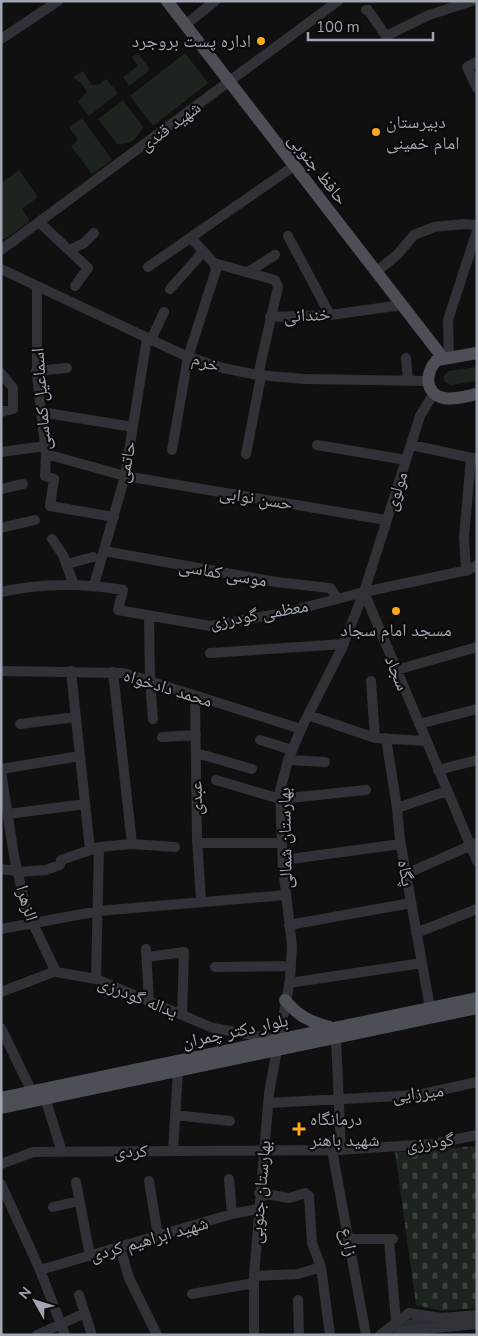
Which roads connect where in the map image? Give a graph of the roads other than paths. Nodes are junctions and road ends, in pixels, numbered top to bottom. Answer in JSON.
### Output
{"nodes":[{"id":1,"x":167,"y":1,"type":"edge"},
{"id":2,"x":215,"y":1,"type":"edge"},
{"id":3,"x":338,"y":1,"type":"edge"},
{"id":4,"x":472,"y":1,"type":"edge"},
{"id":5,"x":55,"y":2,"type":"edge"},
{"id":6,"x":366,"y":10,"type":"dead end"},
{"id":7,"x":185,"y":25,"type":"junction"},
{"id":8,"x":1,"y":39,"type":"edge"},
{"id":9,"x":477,"y":62,"type":"edge"},
{"id":10,"x":230,"y":82,"type":"junction"},
{"id":11,"x":477,"y":88,"type":"edge"},
{"id":12,"x":294,"y":166,"type":"junction"},
{"id":13,"x":39,"y":222,"type":"junction"},
{"id":14,"x":477,"y":225,"type":"edge"},
{"id":15,"x":477,"y":231,"type":"edge"},
{"id":16,"x":94,"y":233,"type":"dead end"},
{"id":17,"x":288,"y":236,"type":"dead end"},
{"id":18,"x":190,"y":238,"type":"junction"},
{"id":19,"x":1,"y":250,"type":"edge"},
{"id":20,"x":70,"y":250,"type":"junction"},
{"id":21,"x":203,"y":252,"type":"junction"},
{"id":22,"x":275,"y":255,"type":"dead end"},
{"id":23,"x":148,"y":267,"type":"dead end"},
{"id":24,"x":215,"y":267,"type":"junction"},
{"id":25,"x":1,"y":269,"type":"edge"},
{"id":26,"x":248,"y":272,"type":"junction"},
{"id":27,"x":376,"y":272,"type":"junction"},
{"id":28,"x":37,"y":286,"type":"junction"},
{"id":29,"x":75,"y":286,"type":"dead end"},
{"id":30,"x":170,"y":289,"type":"dead end"},
{"id":31,"x":402,"y":305,"type":"junction"},
{"id":32,"x":164,"y":312,"type":"dead end"},
{"id":33,"x":330,"y":315,"type":"junction"},
{"id":34,"x":270,"y":317,"type":"junction"},
{"id":35,"x":149,"y":339,"type":"junction"},
{"id":36,"x":477,"y":353,"type":"edge"},
{"id":37,"x":188,"y":357,"type":"junction"},
{"id":38,"x":406,"y":358,"type":"dead end"},
{"id":39,"x":446,"y":358,"type":"junction"},
{"id":40,"x":67,"y":368,"type":"dead end"},
{"id":41,"x":36,"y":371,"type":"junction"},
{"id":42,"x":1,"y":373,"type":"edge"},
{"id":43,"x":260,"y":376,"type":"junction"},
{"id":44,"x":408,"y":381,"type":"junction"},
{"id":45,"x":431,"y":387,"type":"junction"},
{"id":46,"x":477,"y":394,"type":"edge"},
{"id":47,"x":1,"y":412,"type":"edge"},
{"id":48,"x":41,"y":412,"type":"junction"},
{"id":49,"x":133,"y":427,"type":"junction"},
{"id":50,"x":317,"y":445,"type":"dead end"},
{"id":51,"x":411,"y":445,"type":"junction"},
{"id":52,"x":46,"y":450,"type":"junction"},
{"id":53,"x":172,"y":450,"type":"dead end"},
{"id":54,"x":1,"y":452,"type":"edge"},
{"id":55,"x":246,"y":454,"type":"dead end"},
{"id":56,"x":474,"y":459,"type":"edge"},
{"id":57,"x":406,"y":460,"type":"junction"},
{"id":58,"x":125,"y":476,"type":"junction"},
{"id":59,"x":23,"y":484,"type":"dead end"},
{"id":60,"x":1,"y":490,"type":"edge"},
{"id":61,"x":114,"y":517,"type":"junction"},
{"id":62,"x":35,"y":520,"type":"dead end"},
{"id":63,"x":386,"y":520,"type":"junction"},
{"id":64,"x":1,"y":528,"type":"edge"},
{"id":65,"x":52,"y":538,"type":"dead end"},
{"id":66,"x":104,"y":551,"type":"junction"},
{"id":67,"x":93,"y":557,"type":"dead end"},
{"id":68,"x":67,"y":564,"type":"junction"},
{"id":69,"x":477,"y":564,"type":"edge"},
{"id":70,"x":466,"y":571,"type":"junction"},
{"id":71,"x":74,"y":585,"type":"junction"},
{"id":72,"x":94,"y":585,"type":"junction"},
{"id":73,"x":1,"y":592,"type":"edge"},
{"id":74,"x":364,"y":592,"type":"junction"},
{"id":75,"x":338,"y":599,"type":"junction"},
{"id":76,"x":149,"y":615,"type":"junction"},
{"id":77,"x":344,"y":644,"type":"junction"},
{"id":78,"x":477,"y":648,"type":"edge"},
{"id":79,"x":210,"y":653,"type":"dead end"},
{"id":80,"x":1,"y":670,"type":"edge"},
{"id":81,"x":396,"y":670,"type":"junction"},
{"id":82,"x":71,"y":671,"type":"junction"},
{"id":83,"x":113,"y":672,"type":"junction"},
{"id":84,"x":150,"y":681,"type":"junction"},
{"id":85,"x":371,"y":681,"type":"dead end"},
{"id":86,"x":195,"y":696,"type":"junction"},
{"id":87,"x":477,"y":709,"type":"edge"},
{"id":88,"x":308,"y":715,"type":"junction"},
{"id":89,"x":76,"y":717,"type":"junction"},
{"id":90,"x":153,"y":719,"type":"dead end"},
{"id":91,"x":20,"y":724,"type":"dead end"},
{"id":92,"x":419,"y":724,"type":"junction"},
{"id":93,"x":301,"y":729,"type":"junction"},
{"id":94,"x":196,"y":735,"type":"junction"},
{"id":95,"x":162,"y":737,"type":"dead end"},
{"id":96,"x":380,"y":738,"type":"junction"},
{"id":97,"x":260,"y":740,"type":"dead end"},
{"id":98,"x":426,"y":741,"type":"junction"},
{"id":99,"x":292,"y":750,"type":"junction"},
{"id":100,"x":196,"y":752,"type":"junction"},
{"id":101,"x":80,"y":756,"type":"junction"},
{"id":102,"x":288,"y":760,"type":"junction"},
{"id":103,"x":477,"y":760,"type":"edge"},
{"id":104,"x":325,"y":762,"type":"dead end"},
{"id":105,"x":252,"y":769,"type":"dead end"},
{"id":106,"x":1,"y":770,"type":"edge"},
{"id":107,"x":438,"y":770,"type":"junction"},
{"id":108,"x":216,"y":780,"type":"dead end"},
{"id":109,"x":366,"y":790,"type":"dead end"},
{"id":110,"x":447,"y":791,"type":"junction"},
{"id":111,"x":280,"y":799,"type":"junction"},
{"id":112,"x":85,"y":804,"type":"junction"},
{"id":113,"x":397,"y":808,"type":"junction"},
{"id":114,"x":8,"y":814,"type":"junction"},
{"id":115,"x":197,"y":843,"type":"junction"},
{"id":116,"x":282,"y":843,"type":"junction"},
{"id":117,"x":132,"y":844,"type":"junction"},
{"id":118,"x":401,"y":844,"type":"junction"},
{"id":119,"x":474,"y":844,"type":"edge"},
{"id":120,"x":175,"y":847,"type":"dead end"},
{"id":121,"x":95,"y":849,"type":"junction"},
{"id":122,"x":283,"y":860,"type":"junction"},
{"id":123,"x":477,"y":861,"type":"edge"},
{"id":124,"x":1,"y":869,"type":"edge"},
{"id":125,"x":18,"y":871,"type":"junction"},
{"id":126,"x":406,"y":874,"type":"junction"},
{"id":127,"x":286,"y":895,"type":"junction"},
{"id":128,"x":200,"y":901,"type":"junction"},
{"id":129,"x":411,"y":902,"type":"junction"},
{"id":130,"x":477,"y":909,"type":"edge"},
{"id":131,"x":99,"y":910,"type":"junction"},
{"id":132,"x":32,"y":922,"type":"junction"},
{"id":133,"x":289,"y":925,"type":"junction"},
{"id":134,"x":1,"y":929,"type":"edge"},
{"id":135,"x":416,"y":933,"type":"junction"},
{"id":136,"x":422,"y":962,"type":"junction"},
{"id":137,"x":290,"y":966,"type":"junction"},
{"id":138,"x":215,"y":967,"type":"dead end"},
{"id":139,"x":53,"y":973,"type":"junction"},
{"id":140,"x":96,"y":980,"type":"junction"},
{"id":141,"x":289,"y":983,"type":"junction"},
{"id":142,"x":1,"y":992,"type":"edge"},
{"id":143,"x":477,"y":998,"type":"edge"},
{"id":144,"x":285,"y":1000,"type":"junction"},
{"id":145,"x":150,"y":1002,"type":"junction"},
{"id":146,"x":430,"y":1008,"type":"junction"},
{"id":147,"x":477,"y":1008,"type":"edge"},
{"id":148,"x":182,"y":1015,"type":"junction"},
{"id":149,"x":1,"y":1028,"type":"edge"},
{"id":150,"x":334,"y":1033,"type":"junction"},
{"id":151,"x":277,"y":1045,"type":"junction"},
{"id":152,"x":178,"y":1071,"type":"junction"},
{"id":153,"x":477,"y":1082,"type":"edge"},
{"id":154,"x":32,"y":1092,"type":"junction"},
{"id":155,"x":1,"y":1098,"type":"edge"},
{"id":156,"x":45,"y":1098,"type":"junction"},
{"id":157,"x":339,"y":1099,"type":"junction"},
{"id":158,"x":268,"y":1103,"type":"junction"},
{"id":159,"x":1,"y":1108,"type":"edge"},
{"id":160,"x":175,"y":1115,"type":"junction"},
{"id":161,"x":230,"y":1121,"type":"dead end"},
{"id":162,"x":477,"y":1135,"type":"edge"},
{"id":163,"x":263,"y":1150,"type":"junction"},
{"id":164,"x":337,"y":1150,"type":"junction"},
{"id":165,"x":173,"y":1151,"type":"junction"},
{"id":166,"x":62,"y":1152,"type":"junction"},
{"id":167,"x":1,"y":1164,"type":"edge"},
{"id":168,"x":229,"y":1179,"type":"dead end"},
{"id":169,"x":149,"y":1181,"type":"dead end"},
{"id":170,"x":76,"y":1182,"type":"dead end"},
{"id":171,"x":1,"y":1184,"type":"edge"},
{"id":172,"x":259,"y":1194,"type":"junction"},
{"id":173,"x":80,"y":1200,"type":"junction"},
{"id":174,"x":53,"y":1207,"type":"dead end"},
{"id":175,"x":258,"y":1209,"type":"junction"},
{"id":176,"x":232,"y":1214,"type":"junction"},
{"id":177,"x":158,"y":1236,"type":"junction"},
{"id":178,"x":348,"y":1239,"type":"junction"},
{"id":179,"x":120,"y":1247,"type":"junction"},
{"id":180,"x":90,"y":1256,"type":"junction"},
{"id":181,"x":321,"y":1267,"type":"junction"},
{"id":182,"x":40,"y":1270,"type":"junction"},
{"id":183,"x":254,"y":1280,"type":"junction"},
{"id":184,"x":192,"y":1294,"type":"dead end"},
{"id":185,"x":79,"y":1295,"type":"dead end"},
{"id":186,"x":298,"y":1300,"type":"dead end"},
{"id":187,"x":85,"y":1313,"type":"junction"},
{"id":188,"x":477,"y":1315,"type":"edge"},
{"id":189,"x":396,"y":1321,"type":"junction"},
{"id":190,"x":61,"y":1324,"type":"junction"},
{"id":191,"x":477,"y":1324,"type":"edge"},
{"id":192,"x":91,"y":1332,"type":"dead end"},
{"id":193,"x":37,"y":1335,"type":"edge"},
{"id":194,"x":65,"y":1335,"type":"edge"},
{"id":195,"x":157,"y":1335,"type":"edge"},
{"id":196,"x":254,"y":1335,"type":"edge"},
{"id":197,"x":299,"y":1335,"type":"edge"},
{"id":198,"x":330,"y":1335,"type":"edge"},
{"id":199,"x":366,"y":1335,"type":"edge"},
{"id":200,"x":380,"y":1335,"type":"edge"},
{"id":201,"x":398,"y":1335,"type":"edge"}],
"edges":[{"from":1,"to":7,"type":"main road","name":"حافظ جنوبی"},
{"from":2,"to":7,"type":"street"},
{"from":3,"to":10,"type":"street","name":"شهید قندی"},
{"from":4,"to":6,"type":"street"},
{"from":5,"to":8,"type":"street"},
{"from":7,"to":10,"type":"main road","name":"حافظ جنوبی"},
{"from":9,"to":11,"type":"street"},
{"from":10,"to":12,"type":"main road","name":"حافظ جنوبی"},
{"from":10,"to":13,"type":"street","name":"شهید قندی"},
{"from":12,"to":18,"type":"street"},
{"from":12,"to":27,"type":"main road","name":"حافظ جنوبی"},
{"from":13,"to":19,"type":"street","name":"شهید قندی"},
{"from":13,"to":20,"type":"street"},
{"from":14,"to":27,"type":"street"},
{"from":15,"to":39,"type":"street"},
{"from":16,"to":20,"type":"street"},
{"from":17,"to":33,"type":"street"},
{"from":18,"to":21,"type":"street"},
{"from":18,"to":23,"type":"street"},
{"from":20,"to":29,"type":"street"},
{"from":21,"to":24,"type":"street"},
{"from":21,"to":30,"type":"street"},
{"from":22,"to":26,"type":"street"},
{"from":24,"to":26,"type":"street"},
{"from":24,"to":37,"type":"street"},
{"from":25,"to":28,"type":"street","name":"خرم"},
{"from":26,"to":34,"type":"street"},
{"from":27,"to":31,"type":"main road","name":"حافظ جنوبی"},
{"from":28,"to":35,"type":"street","name":"خرم"},
{"from":28,"to":41,"type":"street","name":"اسماعیل کماسی"},
{"from":31,"to":33,"type":"street","name":"خندانی"},
{"from":31,"to":39,"type":"main road","name":"حافظ جنوبی"},
{"from":32,"to":35,"type":"street","name":"حاتمی"},
{"from":33,"to":34,"type":"street","name":"خندانی"},
{"from":34,"to":43,"type":"street","name":"خندانی"},
{"from":35,"to":37,"type":"street","name":"خرم"},
{"from":35,"to":49,"type":"street","name":"حاتمی"},
{"from":36,"to":39,"type":"main road"},
{"from":37,"to":43,"type":"street","name":"خرم"},
{"from":37,"to":53,"type":"street"},
{"from":38,"to":44,"type":"street"},
{"from":39,"to":45,"type":"main road"},
{"from":40,"to":41,"type":"street"},
{"from":41,"to":48,"type":"street","name":"اسماعیل کماسی"},
{"from":42,"to":47,"type":"street"},
{"from":43,"to":44,"type":"street","name":"خرم"},
{"from":43,"to":55,"type":"street","name":"خندانی"},
{"from":44,"to":45,"type":"street","name":"خرم"},
{"from":45,"to":46,"type":"main road"},
{"from":45,"to":51,"type":"street","name":"مولوی"},
{"from":48,"to":49,"type":"street"},
{"from":48,"to":52,"type":"street","name":"اسماعیل کماسی"},
{"from":49,"to":58,"type":"street","name":"حاتمی"},
{"from":50,"to":57,"type":"street"},
{"from":51,"to":56,"type":"street"},
{"from":51,"to":57,"type":"street","name":"مولوی"},
{"from":52,"to":54,"type":"street"},
{"from":52,"to":58,"type":"street","name":"حسن نوابی"},
{"from":52,"to":61,"type":"street","name":"اسماعیل کماسی"},
{"from":56,"to":70,"type":"street"},
{"from":57,"to":63,"type":"street","name":"مولوی"},
{"from":58,"to":61,"type":"street","name":"حاتمی"},
{"from":58,"to":63,"type":"street","name":"حسن نوابی"},
{"from":59,"to":60,"type":"street"},
{"from":61,"to":66,"type":"street","name":"حاتمی"},
{"from":62,"to":64,"type":"street"},
{"from":63,"to":74,"type":"street","name":"مولوی"},
{"from":65,"to":68,"type":"street"},
{"from":66,"to":72,"type":"street","name":"حاتمی"},
{"from":66,"to":75,"type":"street","name":"موسی کماسی"},
{"from":67,"to":68,"type":"street"},
{"from":68,"to":71,"type":"street"},
{"from":69,"to":70,"type":"street"},
{"from":70,"to":74,"type":"street"},
{"from":71,"to":72,"type":"street","name":"معظمی گودرزی"},
{"from":71,"to":73,"type":"street","name":"معظمی گودرزی"},
{"from":72,"to":76,"type":"street","name":"معظمی گودرزی"},
{"from":74,"to":75,"type":"street","name":"معظمی گودرزی"},
{"from":74,"to":77,"type":"street","name":"بهارستان شمالی"},
{"from":74,"to":81,"type":"street","name":"سجاد"},
{"from":75,"to":76,"type":"street","name":"معظمی گودرزی"},
{"from":76,"to":84,"type":"street"},
{"from":77,"to":79,"type":"street"},
{"from":77,"to":88,"type":"street","name":"بهارستان شمالی"},
{"from":78,"to":81,"type":"street"},
{"from":80,"to":82,"type":"street","name":"محمد دادخواه"},
{"from":81,"to":92,"type":"street","name":"سجاد"},
{"from":82,"to":83,"type":"street","name":"محمد دادخواه"},
{"from":82,"to":89,"type":"street"},
{"from":83,"to":84,"type":"street","name":"محمد دادخواه"},
{"from":83,"to":117,"type":"street"},
{"from":84,"to":86,"type":"street","name":"محمد دادخواه"},
{"from":84,"to":90,"type":"street"},
{"from":85,"to":96,"type":"street","name":"پگاه"},
{"from":86,"to":93,"type":"street","name":"محمد دادخواه"},
{"from":86,"to":94,"type":"street","name":"عبدی"},
{"from":87,"to":92,"type":"street"},
{"from":88,"to":93,"type":"street","name":"بهارستان شمالی"},
{"from":88,"to":96,"type":"street"},
{"from":89,"to":91,"type":"street"},
{"from":89,"to":101,"type":"street"},
{"from":92,"to":98,"type":"street","name":"سجاد"},
{"from":93,"to":99,"type":"street","name":"بهارستان شمالی"},
{"from":94,"to":95,"type":"street"},
{"from":94,"to":100,"type":"street","name":"عبدی"},
{"from":96,"to":98,"type":"street"},
{"from":96,"to":113,"type":"street","name":"پگاه"},
{"from":97,"to":99,"type":"street"},
{"from":98,"to":107,"type":"street","name":"سجاد"},
{"from":99,"to":102,"type":"street","name":"بهارستان شمالی"},
{"from":100,"to":105,"type":"street"},
{"from":100,"to":115,"type":"street","name":"عبدی"},
{"from":101,"to":106,"type":"street"},
{"from":101,"to":112,"type":"street"},
{"from":102,"to":104,"type":"street"},
{"from":102,"to":111,"type":"street","name":"بهارستان شمالی"},
{"from":103,"to":107,"type":"street"},
{"from":106,"to":114,"type":"street","name":"الزهرا"},
{"from":107,"to":110,"type":"street","name":"سجاد"},
{"from":108,"to":111,"type":"street"},
{"from":109,"to":111,"type":"street"},
{"from":110,"to":113,"type":"street"},
{"from":110,"to":119,"type":"street","name":"سجاد"},
{"from":111,"to":116,"type":"street","name":"بهارستان شمالی"},
{"from":112,"to":114,"type":"street"},
{"from":112,"to":121,"type":"street"},
{"from":113,"to":118,"type":"street","name":"پگاه"},
{"from":114,"to":125,"type":"street","name":"الزهرا"},
{"from":115,"to":116,"type":"street"},
{"from":115,"to":128,"type":"street","name":"عبدی"},
{"from":116,"to":122,"type":"street","name":"بهارستان شمالی"},
{"from":117,"to":120,"type":"street"},
{"from":117,"to":121,"type":"street"},
{"from":118,"to":122,"type":"street"},
{"from":118,"to":126,"type":"street","name":"پگاه"},
{"from":119,"to":123,"type":"street","name":"سجاد"},
{"from":119,"to":126,"type":"street"},
{"from":121,"to":125,"type":"street"},
{"from":121,"to":131,"type":"street"},
{"from":122,"to":127,"type":"street","name":"بهارستان شمالی"},
{"from":124,"to":125,"type":"street"},
{"from":125,"to":132,"type":"street","name":"الزهرا"},
{"from":126,"to":129,"type":"street","name":"پگاه"},
{"from":127,"to":128,"type":"street"},
{"from":127,"to":133,"type":"street","name":"بهارستان شمالی"},
{"from":128,"to":131,"type":"street"},
{"from":129,"to":133,"type":"street"},
{"from":129,"to":135,"type":"street","name":"پگاه"},
{"from":130,"to":135,"type":"street"},
{"from":131,"to":132,"type":"street"},
{"from":131,"to":140,"type":"street"},
{"from":132,"to":134,"type":"street"},
{"from":132,"to":139,"type":"street","name":"الزهرا"},
{"from":133,"to":137,"type":"street","name":"بهارستان شمالی"},
{"from":135,"to":136,"type":"street","name":"پگاه"},
{"from":136,"to":141,"type":"street"},
{"from":136,"to":146,"type":"street","name":"پگاه"},
{"from":137,"to":138,"type":"street"},
{"from":137,"to":141,"type":"street","name":"بهارستان شمالی"},
{"from":139,"to":140,"type":"street","name":"یداله گودرزی"},
{"from":139,"to":142,"type":"street"},
{"from":140,"to":145,"type":"street","name":"یداله گودرزی"},
{"from":141,"to":144,"type":"street","name":"بهارستان شمالی"},
{"from":143,"to":146,"type":"main road","name":"بلوار دکتر چمران"},
{"from":144,"to":150,"type":"main road"},
{"from":144,"to":151,"type":"street","name":"بهارستان شمالی"},
{"from":145,"to":148,"type":"street","name":"یداله گودرزی"},
{"from":145,"to":148,"type":"street"},
{"from":146,"to":150,"type":"main road","name":"بلوار دکتر چمران"},
{"from":147,"to":150,"type":"main road","name":"بلوار دکتر چمران"},
{"from":148,"to":151,"type":"street","name":"یداله گودرزی"},
{"from":149,"to":154,"type":"street"},
{"from":150,"to":151,"type":"main road","name":"بلوار دکتر چمران"},
{"from":150,"to":157,"type":"street","name":"زارع"},
{"from":151,"to":152,"type":"main road","name":"بلوار دکتر چمران"},
{"from":151,"to":154,"type":"main road","name":"بلوار دکتر چمران"},
{"from":151,"to":158,"type":"street","name":"بهارستان جنوبی"},
{"from":152,"to":156,"type":"main road","name":"بلوار دکتر چمران"},
{"from":152,"to":160,"type":"street"},
{"from":153,"to":157,"type":"street","name":"میرزایی"},
{"from":154,"to":155,"type":"main road","name":"بلوار دکتر چمران"},
{"from":156,"to":159,"type":"main road","name":"بلوار دکتر چمران"},
{"from":156,"to":166,"type":"street"},
{"from":157,"to":158,"type":"street","name":"میرزایی"},
{"from":157,"to":164,"type":"street","name":"زارع"},
{"from":158,"to":163,"type":"street","name":"بهارستان جنوبی"},
{"from":160,"to":161,"type":"street"},
{"from":160,"to":165,"type":"street"},
{"from":162,"to":164,"type":"street","name":"گودرزی"},
{"from":163,"to":164,"type":"street","name":"گودرزی"},
{"from":163,"to":165,"type":"street","name":"کردی"},
{"from":163,"to":172,"type":"street","name":"بهارستان جنوبی"},
{"from":164,"to":178,"type":"street","name":"زارع"},
{"from":165,"to":166,"type":"street","name":"کردی"},
{"from":166,"to":167,"type":"street","name":"کردی"},
{"from":168,"to":176,"type":"street"},
{"from":169,"to":177,"type":"street"},
{"from":170,"to":173,"type":"street"},
{"from":171,"to":182,"type":"street"},
{"from":172,"to":175,"type":"street","name":"بهارستان جنوبی"},
{"from":172,"to":181,"type":"street"},
{"from":173,"to":174,"type":"street"},
{"from":173,"to":180,"type":"street"},
{"from":175,"to":176,"type":"street","name":"شهید ابراهیم کردی"},
{"from":175,"to":183,"type":"street","name":"بهارستان جنوبی"},
{"from":176,"to":177,"type":"street","name":"شهید ابراهیم کردی"},
{"from":177,"to":179,"type":"street","name":"شهید ابراهیم کردی"},
{"from":178,"to":189,"type":"street"},
{"from":178,"to":199,"type":"street","name":"زارع"},
{"from":179,"to":180,"type":"street","name":"شهید ابراهیم کردی"},
{"from":179,"to":195,"type":"street"},
{"from":180,"to":182,"type":"street","name":"شهید ابراهیم کردی"},
{"from":181,"to":183,"type":"street"},
{"from":181,"to":198,"type":"street"},
{"from":182,"to":190,"type":"street"},
{"from":183,"to":184,"type":"street"},
{"from":183,"to":196,"type":"street","name":"بهارستان جنوبی"},
{"from":185,"to":187,"type":"street"},
{"from":186,"to":197,"type":"street"},
{"from":187,"to":190,"type":"street"},
{"from":187,"to":192,"type":"street"},
{"from":188,"to":189,"type":"street"},
{"from":189,"to":200,"type":"street"},
{"from":190,"to":193,"type":"street"},
{"from":190,"to":194,"type":"street"},
{"from":191,"to":201,"type":"street"}]}
